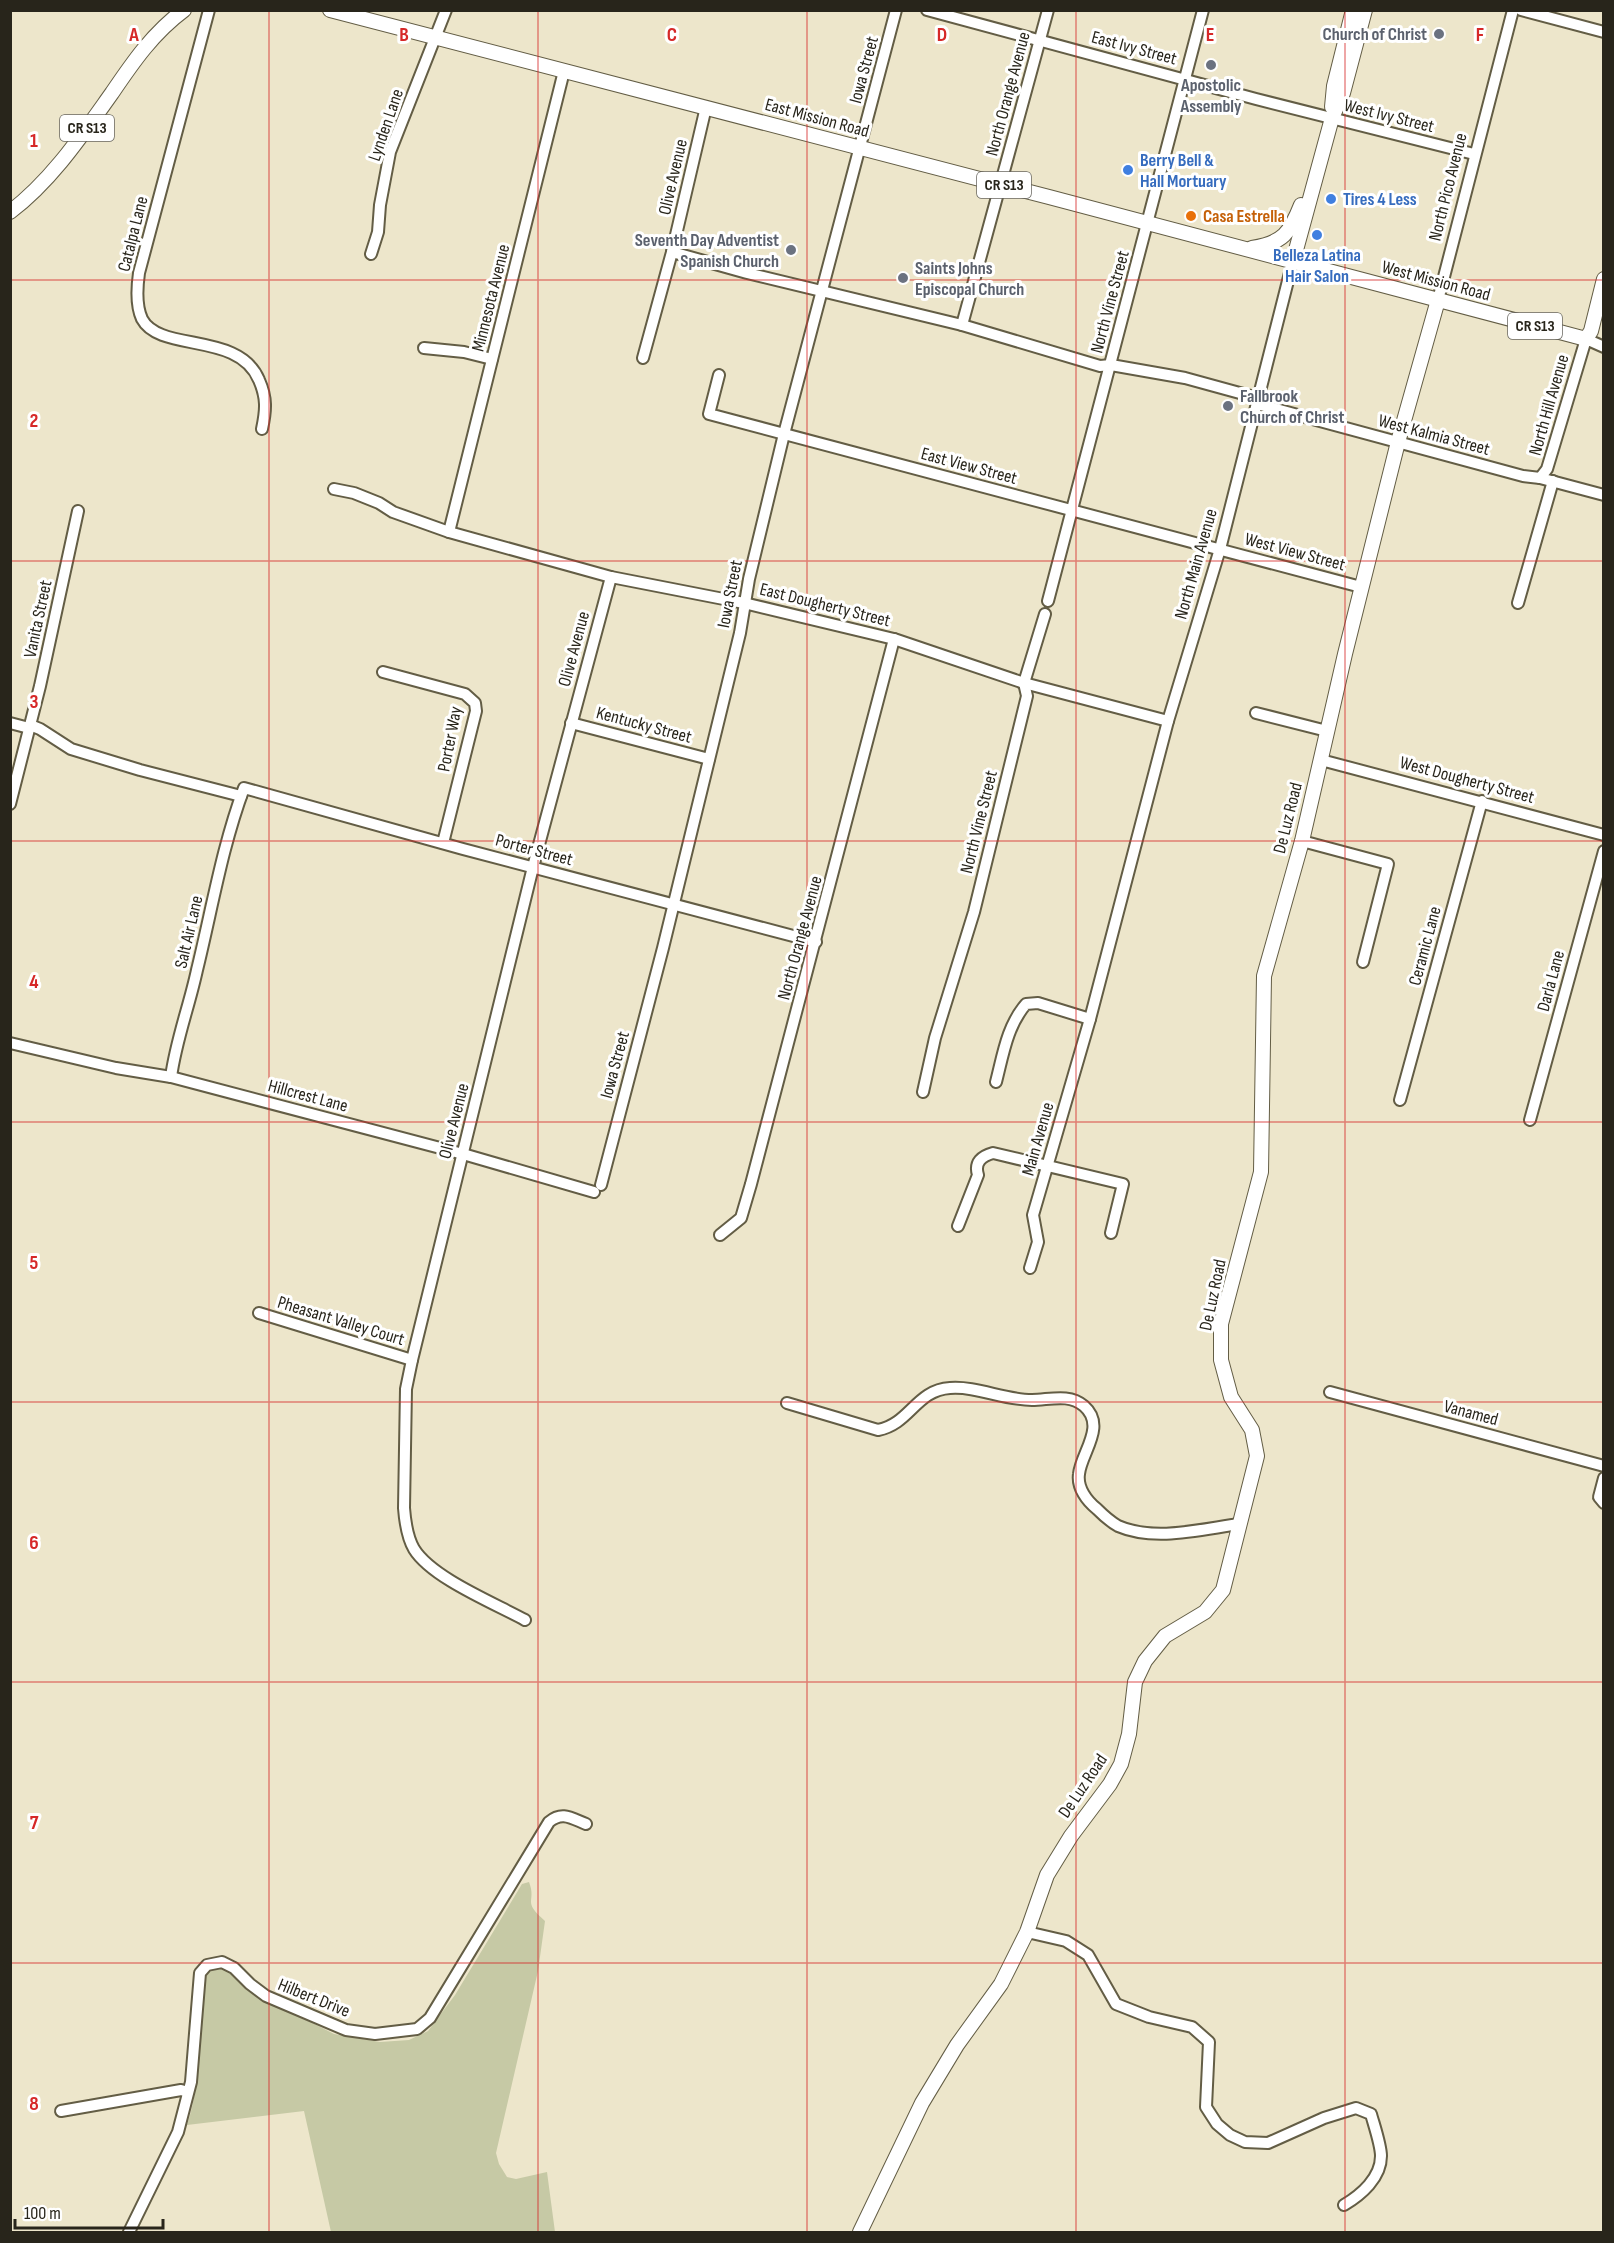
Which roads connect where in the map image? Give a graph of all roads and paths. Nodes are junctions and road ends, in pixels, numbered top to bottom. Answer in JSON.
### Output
{"nodes":[{"id":1,"x":184,"y":10,"type":"edge"},
{"id":2,"x":209,"y":10,"type":"edge"},
{"id":3,"x":330,"y":10,"type":"edge"},
{"id":4,"x":446,"y":10,"type":"edge"},
{"id":5,"x":896,"y":10,"type":"edge"},
{"id":6,"x":927,"y":10,"type":"edge"},
{"id":7,"x":1048,"y":10,"type":"edge"},
{"id":8,"x":1203,"y":10,"type":"edge"},
{"id":9,"x":1353,"y":10,"type":"edge"},
{"id":10,"x":1365,"y":10,"type":"edge"},
{"id":11,"x":1513,"y":10,"type":"edge"},
{"id":12,"x":1521,"y":10,"type":"edge"},
{"id":13,"x":1604,"y":32,"type":"edge"},
{"id":14,"x":436,"y":38,"type":"junction"},
{"id":15,"x":1040,"y":40,"type":"junction"},
{"id":16,"x":564,"y":71,"type":"junction"},
{"id":17,"x":1185,"y":79,"type":"junction"},
{"id":18,"x":706,"y":107,"type":"junction"},
{"id":19,"x":1332,"y":118,"type":"junction"},
{"id":20,"x":860,"y":148,"type":"junction"},
{"id":21,"x":1474,"y":154,"type":"junction"},
{"id":22,"x":1000,"y":184,"type":"junction"},
{"id":23,"x":1311,"y":195,"type":"junction"},
{"id":24,"x":10,"y":212,"type":"edge"},
{"id":25,"x":1148,"y":223,"type":"junction"},
{"id":26,"x":1246,"y":249,"type":"junction"},
{"id":27,"x":672,"y":252,"type":"junction"},
{"id":28,"x":370,"y":254,"type":"dead end"},
{"id":29,"x":1293,"y":261,"type":"junction"},
{"id":30,"x":1604,"y":279,"type":"edge"},
{"id":31,"x":822,"y":289,"type":"junction"},
{"id":32,"x":1438,"y":300,"type":"junction"},
{"id":33,"x":962,"y":325,"type":"junction"},
{"id":34,"x":1586,"y":339,"type":"junction"},
{"id":35,"x":1604,"y":347,"type":"edge"},
{"id":36,"x":424,"y":348,"type":"dead end"},
{"id":37,"x":644,"y":358,"type":"dead end"},
{"id":38,"x":492,"y":359,"type":"junction"},
{"id":39,"x":1110,"y":365,"type":"junction"},
{"id":40,"x":719,"y":375,"type":"dead end"},
{"id":41,"x":1258,"y":401,"type":"junction"},
{"id":42,"x":262,"y":429,"type":"dead end"},
{"id":43,"x":784,"y":434,"type":"junction"},
{"id":44,"x":1398,"y":442,"type":"junction"},
{"id":45,"x":1540,"y":478,"type":"junction"},
{"id":46,"x":1553,"y":482,"type":"junction"},
{"id":47,"x":334,"y":489,"type":"dead end"},
{"id":48,"x":1604,"y":495,"type":"edge"},
{"id":49,"x":1071,"y":510,"type":"junction"},
{"id":50,"x":78,"y":511,"type":"dead end"},
{"id":51,"x":449,"y":532,"type":"junction"},
{"id":52,"x":1220,"y":549,"type":"junction"},
{"id":53,"x":610,"y":577,"type":"junction"},
{"id":54,"x":1361,"y":587,"type":"junction"},
{"id":55,"x":1048,"y":601,"type":"dead end"},
{"id":56,"x":744,"y":603,"type":"junction"},
{"id":57,"x":1518,"y":603,"type":"dead end"},
{"id":58,"x":1045,"y":614,"type":"dead end"},
{"id":59,"x":894,"y":639,"type":"junction"},
{"id":60,"x":382,"y":672,"type":"dead end"},
{"id":61,"x":1024,"y":683,"type":"junction"},
{"id":62,"x":1256,"y":713,"type":"dead end"},
{"id":63,"x":1168,"y":721,"type":"junction"},
{"id":64,"x":10,"y":723,"type":"edge"},
{"id":65,"x":571,"y":723,"type":"junction"},
{"id":66,"x":29,"y":727,"type":"junction"},
{"id":67,"x":1327,"y":731,"type":"junction"},
{"id":68,"x":709,"y":759,"type":"junction"},
{"id":69,"x":1320,"y":760,"type":"junction"},
{"id":70,"x":242,"y":792,"type":"junction"},
{"id":71,"x":1482,"y":801,"type":"junction"},
{"id":72,"x":10,"y":804,"type":"edge"},
{"id":73,"x":1604,"y":835,"type":"edge"},
{"id":74,"x":1302,"y":841,"type":"junction"},
{"id":75,"x":443,"y":843,"type":"junction"},
{"id":76,"x":1604,"y":851,"type":"edge"},
{"id":77,"x":533,"y":867,"type":"junction"},
{"id":78,"x":674,"y":904,"type":"junction"},
{"id":79,"x":816,"y":942,"type":"junction"},
{"id":80,"x":1363,"y":962,"type":"dead end"},
{"id":81,"x":1090,"y":1019,"type":"junction"},
{"id":82,"x":10,"y":1043,"type":"edge"},
{"id":83,"x":171,"y":1077,"type":"junction"},
{"id":84,"x":996,"y":1082,"type":"dead end"},
{"id":85,"x":923,"y":1092,"type":"dead end"},
{"id":86,"x":1400,"y":1100,"type":"dead end"},
{"id":87,"x":1530,"y":1120,"type":"dead end"},
{"id":88,"x":463,"y":1154,"type":"junction"},
{"id":89,"x":1048,"y":1166,"type":"junction"},
{"id":90,"x":598,"y":1189,"type":"joint"},
{"id":91,"x":958,"y":1226,"type":"dead end"},
{"id":92,"x":1111,"y":1233,"type":"dead end"},
{"id":93,"x":720,"y":1235,"type":"dead end"},
{"id":94,"x":1030,"y":1268,"type":"dead end"},
{"id":95,"x":259,"y":1313,"type":"dead end"},
{"id":96,"x":412,"y":1360,"type":"junction"},
{"id":97,"x":1330,"y":1392,"type":"dead end"},
{"id":98,"x":787,"y":1403,"type":"dead end"},
{"id":99,"x":1604,"y":1466,"type":"edge"},
{"id":100,"x":1604,"y":1478,"type":"edge"},
{"id":101,"x":1604,"y":1503,"type":"edge"},
{"id":102,"x":1240,"y":1524,"type":"junction"},
{"id":103,"x":525,"y":1620,"type":"dead end"},
{"id":104,"x":585,"y":1824,"type":"dead end"},
{"id":105,"x":1028,"y":1932,"type":"junction"},
{"id":106,"x":188,"y":2092,"type":"junction"},
{"id":107,"x":61,"y":2111,"type":"dead end"},
{"id":108,"x":1344,"y":2205,"type":"dead end"},
{"id":109,"x":129,"y":2232,"type":"edge"},
{"id":110,"x":860,"y":2232,"type":"edge"}],
"edges":[{"from":1,"to":24,"type":"main road","number":"CR S13"},
{"from":2,"to":42,"type":"street","name":"Catalpa Lane"},
{"from":3,"to":14,"type":"main road","name":"East Mission Road","number":"CR S13"},
{"from":4,"to":14,"type":"street","name":"Lynden Lane"},
{"from":5,"to":20,"type":"street","name":"Iowa Street"},
{"from":6,"to":15,"type":"street","name":"East Ivy Street"},
{"from":7,"to":15,"type":"street","name":"North Orange Avenue"},
{"from":8,"to":17,"type":"street","name":"North Vine Street"},
{"from":9,"to":19,"type":"main road","name":"North Main Avenue"},
{"from":10,"to":19,"type":"main road","name":"North Main Avenue"},
{"from":11,"to":21,"type":"street","name":"North Pico Avenue"},
{"from":12,"to":13,"type":"street"},
{"from":14,"to":16,"type":"main road","name":"East Mission Road","number":"CR S13"},
{"from":14,"to":28,"type":"street","name":"Lynden Lane"},
{"from":15,"to":17,"type":"street","name":"East Ivy Street"},
{"from":15,"to":22,"type":"street","name":"North Orange Avenue"},
{"from":16,"to":18,"type":"main road","name":"East Mission Road","number":"CR S13"},
{"from":16,"to":38,"type":"street","name":"Minnesota Avenue"},
{"from":17,"to":19,"type":"street","name":"East Ivy Street"},
{"from":17,"to":25,"type":"street","name":"North Vine Street"},
{"from":18,"to":20,"type":"main road","name":"East Mission Road","number":"CR S13"},
{"from":18,"to":27,"type":"street","name":"Olive Avenue"},
{"from":19,"to":21,"type":"street","name":"West Ivy Street"},
{"from":19,"to":23,"type":"main road","name":"North Main Avenue"},
{"from":20,"to":22,"type":"main road","name":"East Mission Road","number":"CR S13"},
{"from":20,"to":31,"type":"street","name":"Iowa Street"},
{"from":21,"to":32,"type":"street","name":"North Pico Avenue"},
{"from":22,"to":25,"type":"main road","name":"East Mission Road","number":"CR S13"},
{"from":22,"to":33,"type":"street","name":"North Orange Avenue"},
{"from":23,"to":26,"type":"main road"},
{"from":23,"to":29,"type":"main road","name":"North Main Avenue"},
{"from":25,"to":26,"type":"main road","name":"East Mission Road","number":"CR S13"},
{"from":25,"to":39,"type":"street","name":"North Vine Street"},
{"from":26,"to":29,"type":"main road","name":"East Mission Road","number":"CR S13"},
{"from":27,"to":31,"type":"street","name":"West Kalmia Street"},
{"from":27,"to":37,"type":"street","name":"Olive Avenue"},
{"from":29,"to":32,"type":"main road","name":"West Mission Road","number":"CR S13"},
{"from":29,"to":41,"type":"street","name":"North Main Avenue"},
{"from":30,"to":34,"type":"main road","number":"CR S13"},
{"from":31,"to":33,"type":"street","name":"West Kalmia Street"},
{"from":31,"to":43,"type":"street","name":"Iowa Street"},
{"from":32,"to":34,"type":"main road","name":"West Mission Road","number":"CR S13"},
{"from":32,"to":44,"type":"main road","name":"North Pico Avenue"},
{"from":33,"to":39,"type":"street","name":"West Kalmia Street"},
{"from":34,"to":35,"type":"street","name":"West Mission Road"},
{"from":34,"to":45,"type":"street","name":"North Hill Avenue"},
{"from":36,"to":38,"type":"street"},
{"from":38,"to":51,"type":"street","name":"Minnesota Avenue"},
{"from":39,"to":41,"type":"street","name":"West Kalmia Street"},
{"from":39,"to":49,"type":"street","name":"North Vine Street"},
{"from":40,"to":43,"type":"street","name":"East View Street"},
{"from":41,"to":44,"type":"street","name":"West Kalmia Street"},
{"from":41,"to":52,"type":"street","name":"North Main Avenue"},
{"from":43,"to":49,"type":"street","name":"East View Street"},
{"from":43,"to":56,"type":"street","name":"Iowa Street"},
{"from":44,"to":45,"type":"street","name":"West Kalmia Street"},
{"from":44,"to":54,"type":"main road","name":"De Luz Road"},
{"from":45,"to":46,"type":"street","name":"West Kalmia Street"},
{"from":46,"to":48,"type":"street","name":"West Kalmia Street"},
{"from":46,"to":57,"type":"street","name":"North Hill Avenue"},
{"from":47,"to":51,"type":"street","name":"East Dougherty Street"},
{"from":49,"to":52,"type":"street","name":"East View Street"},
{"from":49,"to":55,"type":"street","name":"North Vine Street"},
{"from":50,"to":66,"type":"street","name":"Vanita Street"},
{"from":51,"to":53,"type":"street","name":"East Dougherty Street"},
{"from":52,"to":54,"type":"street","name":"West View Street"},
{"from":52,"to":63,"type":"street","name":"North Main Avenue"},
{"from":53,"to":56,"type":"street","name":"East Dougherty Street"},
{"from":53,"to":65,"type":"street","name":"Olive Avenue"},
{"from":54,"to":67,"type":"main road","name":"De Luz Road"},
{"from":56,"to":59,"type":"street","name":"East Dougherty Street"},
{"from":56,"to":68,"type":"street","name":"Iowa Street"},
{"from":58,"to":61,"type":"street","name":"North Vine Street"},
{"from":59,"to":61,"type":"street","name":"East Dougherty Street"},
{"from":59,"to":79,"type":"street","name":"North Orange Avenue"},
{"from":60,"to":75,"type":"street","name":"Porter Way"},
{"from":61,"to":63,"type":"street","name":"East Dougherty Street"},
{"from":61,"to":85,"type":"street","name":"North Vine Street"},
{"from":62,"to":67,"type":"street"},
{"from":63,"to":81,"type":"street","name":"North Main Avenue"},
{"from":64,"to":66,"type":"street","name":"Porter Street"},
{"from":65,"to":68,"type":"street","name":"Kentucky Street"},
{"from":65,"to":77,"type":"street","name":"Olive Avenue"},
{"from":66,"to":70,"type":"street","name":"Porter Street"},
{"from":66,"to":72,"type":"street","name":"Vanita Street"},
{"from":67,"to":69,"type":"main road","name":"De Luz Road"},
{"from":68,"to":78,"type":"street","name":"Iowa Street"},
{"from":69,"to":71,"type":"street","name":"West Dougherty Street"},
{"from":69,"to":74,"type":"main road","name":"De Luz Road"},
{"from":70,"to":75,"type":"street","name":"Porter Street"},
{"from":70,"to":83,"type":"street","name":"Salt Air Lane"},
{"from":71,"to":73,"type":"street","name":"West Dougherty Street"},
{"from":71,"to":86,"type":"street","name":"Ceramic Lane"},
{"from":74,"to":80,"type":"street"},
{"from":74,"to":102,"type":"main road","name":"De Luz Road"},
{"from":75,"to":77,"type":"street","name":"Porter Street"},
{"from":76,"to":87,"type":"street","name":"Darla Lane"},
{"from":77,"to":78,"type":"street","name":"Porter Street"},
{"from":77,"to":88,"type":"street","name":"Olive Avenue"},
{"from":78,"to":79,"type":"street","name":"Porter Street"},
{"from":78,"to":90,"type":"street","name":"Iowa Street"},
{"from":79,"to":93,"type":"street","name":"North Orange Avenue"},
{"from":81,"to":84,"type":"street"},
{"from":81,"to":89,"type":"street","name":"Main Avenue"},
{"from":82,"to":83,"type":"street","name":"Hillcrest Lane"},
{"from":83,"to":88,"type":"street","name":"Hillcrest Lane"},
{"from":88,"to":90,"type":"street","name":"Hillcrest Lane"},
{"from":88,"to":96,"type":"street","name":"Olive Avenue"},
{"from":89,"to":91,"type":"street"},
{"from":89,"to":92,"type":"street"},
{"from":89,"to":94,"type":"street","name":"Main Avenue"},
{"from":95,"to":96,"type":"street","name":"Pheasant Valley Court"},
{"from":96,"to":103,"type":"street","name":"Olive Avenue"},
{"from":97,"to":99,"type":"street","name":"Vanamed"},
{"from":98,"to":102,"type":"street"},
{"from":100,"to":101,"type":"street"},
{"from":102,"to":105,"type":"main road","name":"De Luz Road"},
{"from":104,"to":106,"type":"street","name":"Hilbert Drive"},
{"from":105,"to":108,"type":"street"},
{"from":105,"to":110,"type":"main road","name":"De Luz Road"},
{"from":106,"to":107,"type":"street"},
{"from":106,"to":109,"type":"street","name":"Hilbert Drive"}]}
